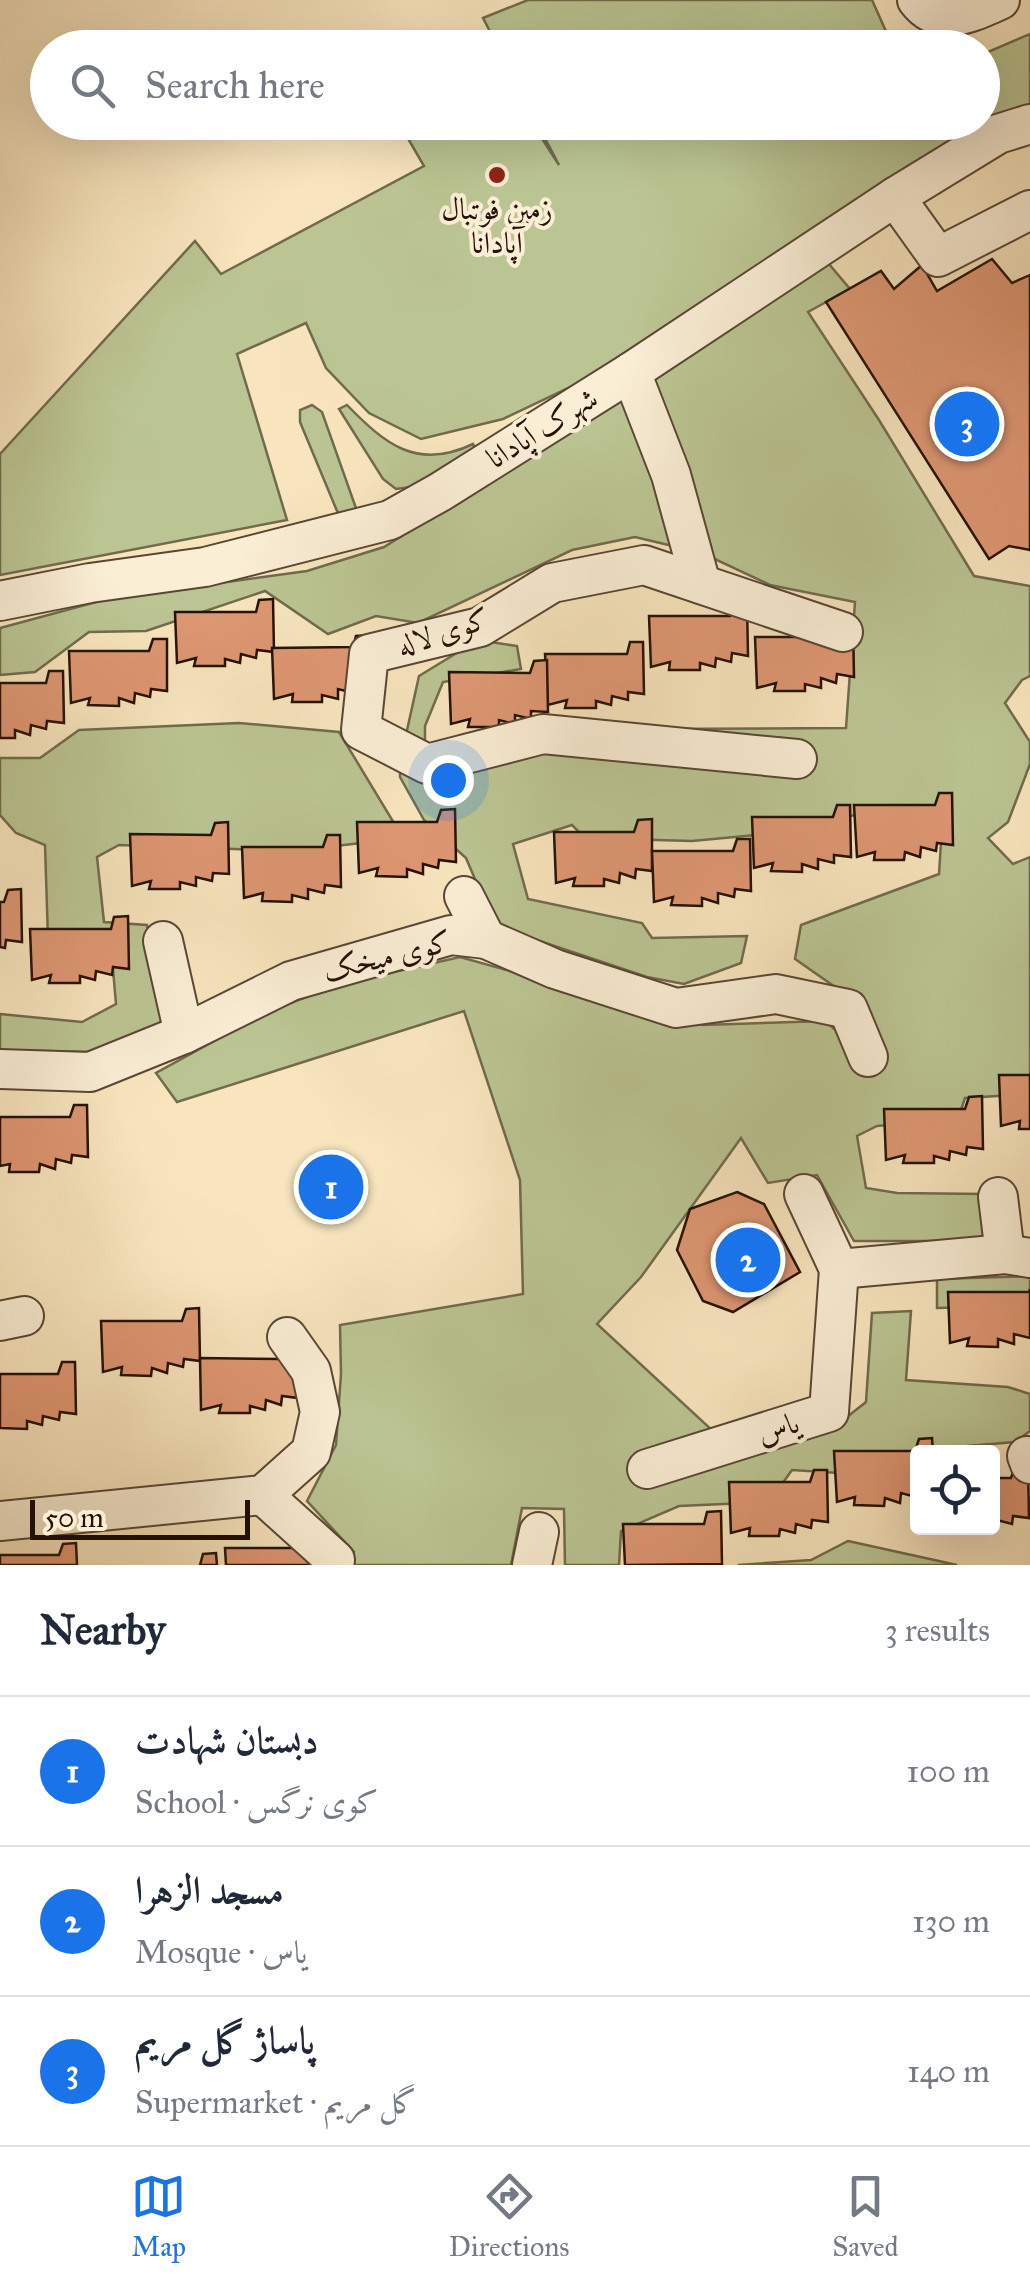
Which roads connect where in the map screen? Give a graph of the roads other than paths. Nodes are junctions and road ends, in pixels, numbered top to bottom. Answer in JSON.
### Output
{"nodes":[{"id":1,"x":917,"y":0,"type":"edge"},
{"id":2,"x":1000,"y":0,"type":"edge"},
{"id":3,"x":1030,"y":124,"type":"edge"},
{"id":4,"x":1000,"y":133,"type":"edge"},
{"id":5,"x":988,"y":140,"type":"edge"},
{"id":6,"x":895,"y":197,"type":"junction"},
{"id":7,"x":1030,"y":210,"type":"edge"},
{"id":8,"x":632,"y":372,"type":"junction"},
{"id":9,"x":701,"y":584,"type":"junction"},
{"id":10,"x":0,"y":602,"type":"edge"},
{"id":11,"x":843,"y":632,"type":"dead end"},
{"id":12,"x":798,"y":760,"type":"dead end"},
{"id":13,"x":464,"y":896,"type":"dead end"},
{"id":14,"x":486,"y":940,"type":"junction"},
{"id":15,"x":163,"y":942,"type":"dead end"},
{"id":16,"x":184,"y":1034,"type":"junction"},
{"id":17,"x":868,"y":1056,"type":"dead end"},
{"id":18,"x":0,"y":1069,"type":"edge"},
{"id":19,"x":804,"y":1194,"type":"dead end"},
{"id":20,"x":998,"y":1198,"type":"dead end"},
{"id":21,"x":1017,"y":1256,"type":"edge"},
{"id":22,"x":839,"y":1269,"type":"junction"},
{"id":23,"x":287,"y":1337,"type":"dead end"},
{"id":24,"x":648,"y":1470,"type":"dead end"},
{"id":25,"x":263,"y":1495,"type":"junction"},
{"id":26,"x":0,"y":1521,"type":"edge"},
{"id":27,"x":335,"y":1560,"type":"dead end"}],
"edges":[{"from":1,"to":2,"type":"street"},
{"from":3,"to":4,"type":"street","name":"شهرک آپادانا"},
{"from":5,"to":6,"type":"street","name":"شهرک آپادانا"},
{"from":6,"to":7,"type":"street"},
{"from":6,"to":8,"type":"street","name":"شهرک آپادانا"},
{"from":8,"to":9,"type":"street"},
{"from":8,"to":10,"type":"street","name":"شهرک آپادانا"},
{"from":9,"to":11,"type":"street","name":"کوی لاله"},
{"from":9,"to":12,"type":"street","name":"کوی لاله"},
{"from":13,"to":14,"type":"street"},
{"from":14,"to":16,"type":"street","name":"کوی میخک"},
{"from":14,"to":17,"type":"street","name":"کوی میخک"},
{"from":15,"to":16,"type":"street"},
{"from":16,"to":18,"type":"street","name":"کوی میخک"},
{"from":19,"to":22,"type":"street","name":"یاس"},
{"from":20,"to":21,"type":"street"},
{"from":21,"to":22,"type":"street"},
{"from":22,"to":24,"type":"street","name":"یاس"},
{"from":23,"to":25,"type":"street"},
{"from":25,"to":26,"type":"street"},
{"from":25,"to":27,"type":"street"}]}
